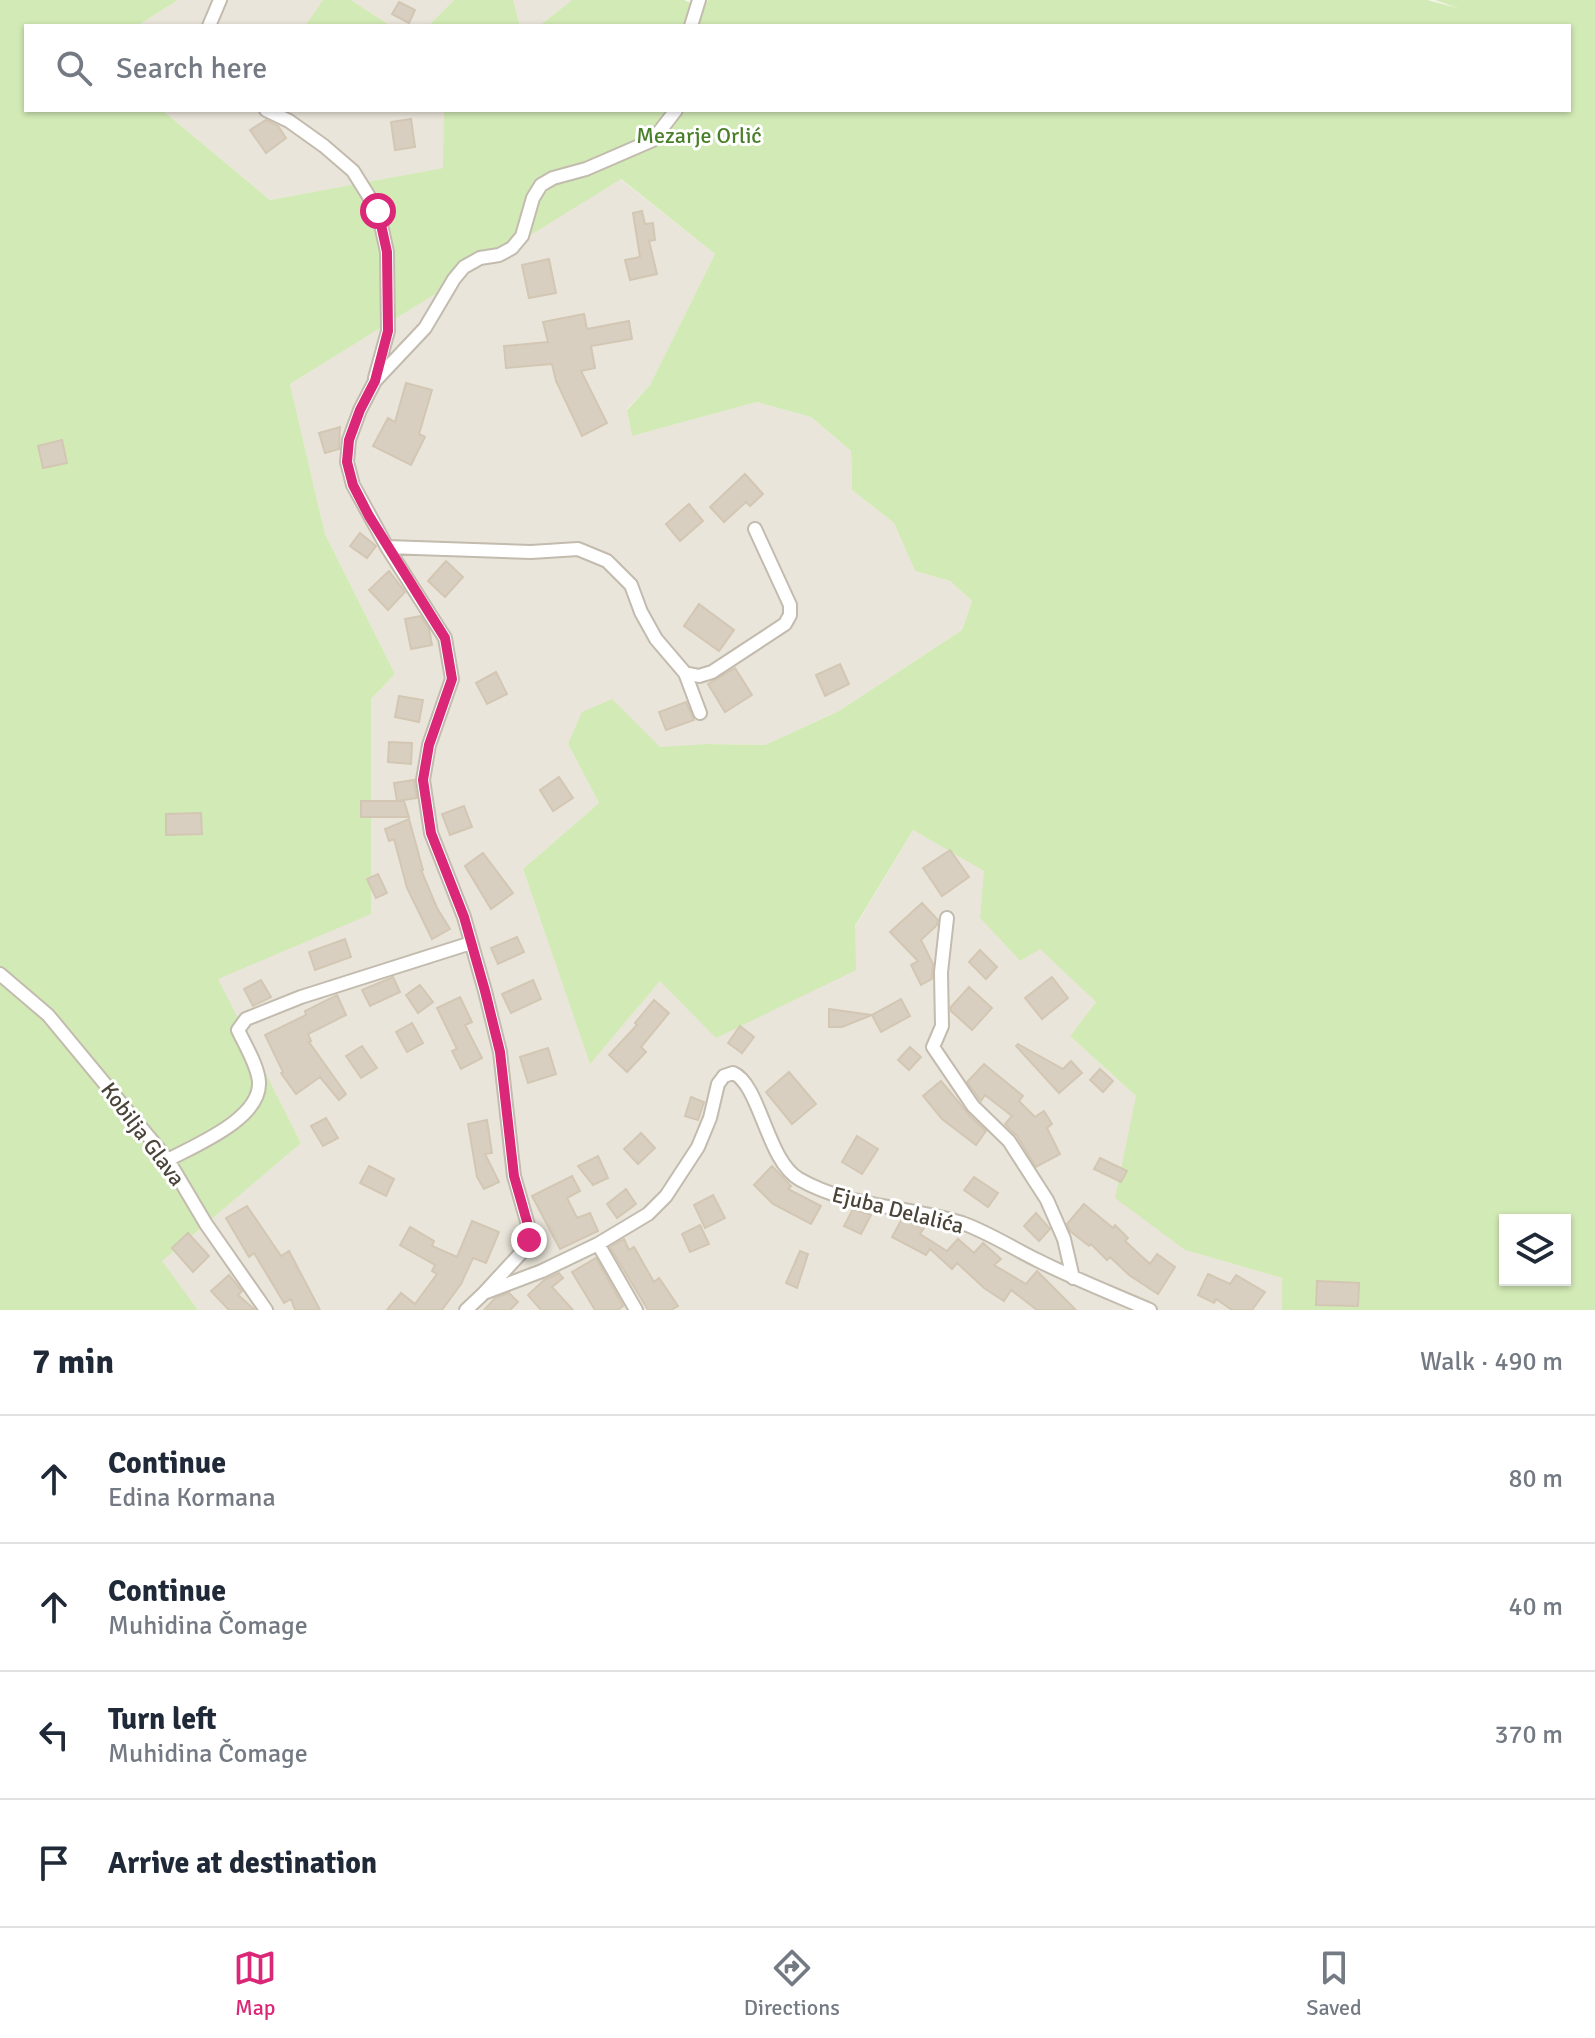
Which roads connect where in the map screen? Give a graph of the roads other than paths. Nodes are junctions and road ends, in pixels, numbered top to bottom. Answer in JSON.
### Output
{"nodes":[{"id":1,"x":220,"y":0,"type":"edge"},
{"id":2,"x":699,"y":0,"type":"edge"},
{"id":3,"x":210,"y":24,"type":"edge"},
{"id":4,"x":692,"y":24,"type":"edge"},
{"id":5,"x":270,"y":112,"type":"edge"},
{"id":6,"x":674,"y":112,"type":"edge"},
{"id":7,"x":375,"y":381,"type":"junction"},
{"id":8,"x":755,"y":529,"type":"dead end"},
{"id":9,"x":387,"y":547,"type":"junction"},
{"id":10,"x":685,"y":673,"type":"junction"},
{"id":11,"x":700,"y":713,"type":"dead end"},
{"id":12,"x":947,"y":918,"type":"dead end"},
{"id":13,"x":471,"y":943,"type":"junction"},
{"id":14,"x":0,"y":974,"type":"edge"},
{"id":15,"x":168,"y":1160,"type":"junction"},
{"id":16,"x":598,"y":1244,"type":"junction"},
{"id":17,"x":1073,"y":1278,"type":"junction"},
{"id":18,"x":484,"y":1293,"type":"junction"},
{"id":19,"x":266,"y":1310,"type":"edge"},
{"id":20,"x":466,"y":1310,"type":"edge"},
{"id":21,"x":636,"y":1310,"type":"edge"},
{"id":22,"x":1150,"y":1310,"type":"edge"}],
"edges":[{"from":1,"to":3,"type":"street"},
{"from":2,"to":4,"type":"street"},
{"from":5,"to":7,"type":"street"},
{"from":6,"to":7,"type":"street"},
{"from":7,"to":9,"type":"street"},
{"from":8,"to":10,"type":"street"},
{"from":9,"to":10,"type":"street"},
{"from":9,"to":13,"type":"street"},
{"from":10,"to":11,"type":"street"},
{"from":12,"to":17,"type":"street"},
{"from":13,"to":15,"type":"street"},
{"from":13,"to":18,"type":"street"},
{"from":14,"to":15,"type":"street","name":"Kobilja Glava"},
{"from":15,"to":19,"type":"street","name":"Kobilja Glava"},
{"from":16,"to":17,"type":"street","name":"Ejuba Delalića"},
{"from":16,"to":18,"type":"street","name":"Ejuba Delalića"},
{"from":16,"to":21,"type":"street"},
{"from":17,"to":22,"type":"street","name":"Ejuba Delalića"},
{"from":18,"to":20,"type":"street","name":"Ejuba Delalića"}]}
